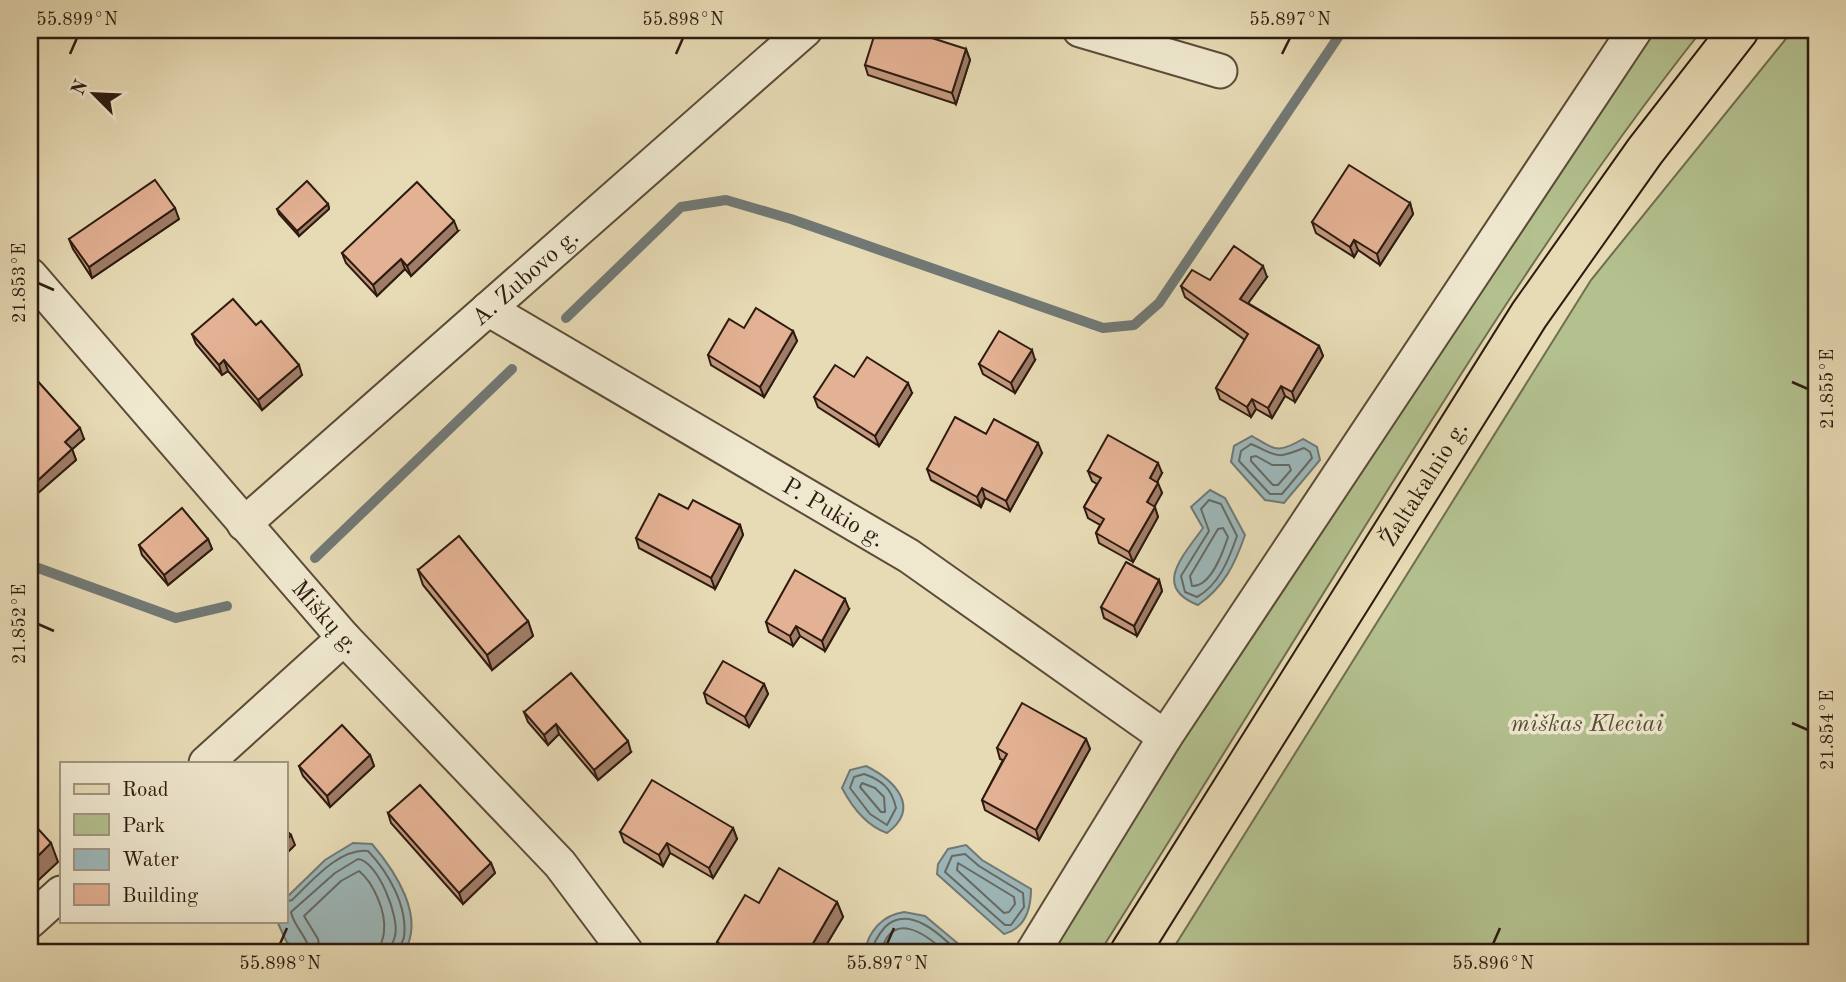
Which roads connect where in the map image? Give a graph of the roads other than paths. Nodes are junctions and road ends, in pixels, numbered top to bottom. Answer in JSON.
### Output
{"nodes":[{"id":1,"x":805,"y":30,"type":"edge"},
{"id":2,"x":1080,"y":30,"type":"edge"},
{"id":3,"x":1635,"y":30,"type":"edge"},
{"id":4,"x":1740,"y":30,"type":"edge"},
{"id":5,"x":1220,"y":71,"type":"dead end"},
{"id":6,"x":30,"y":275,"type":"edge"},
{"id":7,"x":488,"y":309,"type":"junction"},
{"id":8,"x":244,"y":524,"type":"junction"},
{"id":9,"x":344,"y":638,"type":"junction"},
{"id":10,"x":1165,"y":737,"type":"junction"},
{"id":11,"x":207,"y":762,"type":"edge"},
{"id":12,"x":60,"y":894,"type":"edge"},
{"id":13,"x":30,"y":921,"type":"edge"},
{"id":14,"x":626,"y":952,"type":"edge"},
{"id":15,"x":1033,"y":952,"type":"edge"},
{"id":16,"x":1130,"y":952,"type":"edge"}],
"edges":[{"from":1,"to":7,"type":"street","name":"A. Zubovo g."},
{"from":2,"to":5,"type":"street"},
{"from":3,"to":10,"type":"street"},
{"from":4,"to":16,"type":"main road","name":"Žaltakalnio g."},
{"from":6,"to":8,"type":"street","name":"Miškų g."},
{"from":7,"to":8,"type":"street","name":"A. Zubovo g."},
{"from":7,"to":10,"type":"street","name":"P. Pukio g."},
{"from":8,"to":9,"type":"street","name":"Miškų g."},
{"from":9,"to":11,"type":"street"},
{"from":9,"to":14,"type":"street","name":"Miškų g."},
{"from":10,"to":15,"type":"street"},
{"from":12,"to":13,"type":"street"}]}
